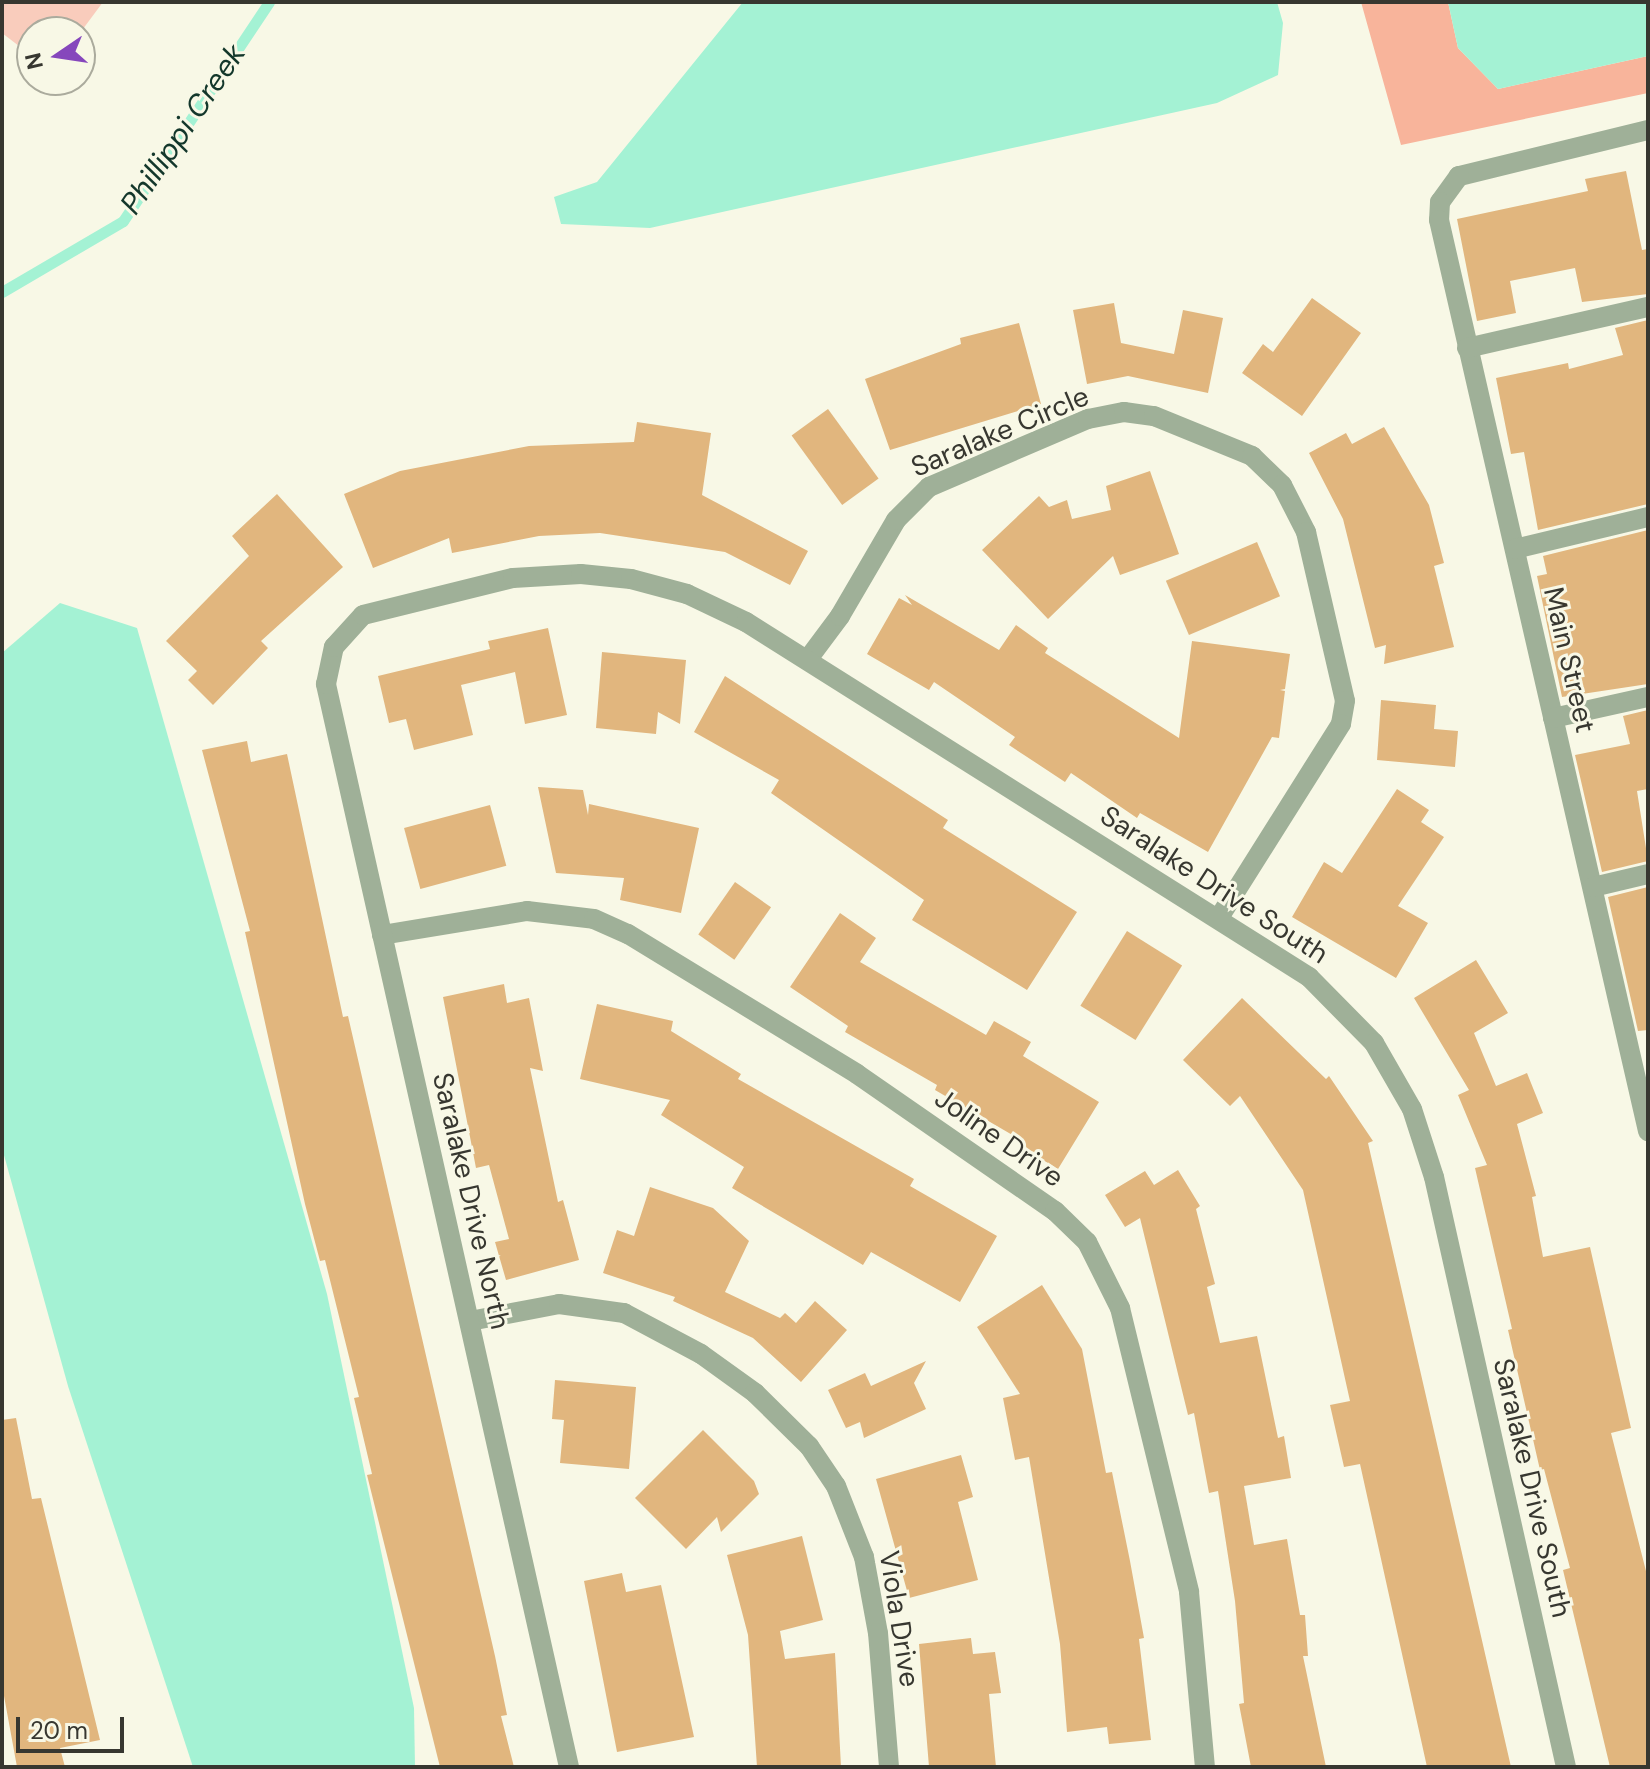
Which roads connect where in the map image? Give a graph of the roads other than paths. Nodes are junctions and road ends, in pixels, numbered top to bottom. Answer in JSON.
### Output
{"nodes":[{"id":1,"x":1648,"y":130,"type":"edge"},
{"id":2,"x":1648,"y":307,"type":"edge"},
{"id":3,"x":1467,"y":348,"type":"junction"},
{"id":4,"x":1648,"y":517,"type":"edge"},
{"id":5,"x":1515,"y":549,"type":"junction"},
{"id":6,"x":334,"y":647,"type":"joint"},
{"id":7,"x":808,"y":659,"type":"junction"},
{"id":8,"x":1648,"y":697,"type":"edge"},
{"id":9,"x":1553,"y":718,"type":"junction"},
{"id":10,"x":1648,"y":874,"type":"edge"},
{"id":11,"x":1593,"y":887,"type":"junction"},
{"id":12,"x":1219,"y":918,"type":"junction"},
{"id":13,"x":382,"y":935,"type":"junction"},
{"id":14,"x":1639,"y":1055,"type":"edge"},
{"id":15,"x":1648,"y":1131,"type":"edge"},
{"id":16,"x":470,"y":1321,"type":"junction"},
{"id":17,"x":569,"y":1767,"type":"edge"},
{"id":18,"x":889,"y":1767,"type":"edge"},
{"id":19,"x":1205,"y":1767,"type":"edge"},
{"id":20,"x":1566,"y":1767,"type":"edge"}],
"edges":[{"from":1,"to":3,"type":"street","name":"Main Street"},
{"from":2,"to":3,"type":"street"},
{"from":3,"to":5,"type":"street","name":"Main Street"},
{"from":4,"to":5,"type":"street"},
{"from":5,"to":9,"type":"street","name":"Main Street"},
{"from":6,"to":7,"type":"street","name":"Saralake Drive South"},
{"from":6,"to":13,"type":"street","name":"Saralake Drive North"},
{"from":7,"to":12,"type":"street","name":"Saralake Drive South"},
{"from":7,"to":12,"type":"street","name":"Saralake Circle"},
{"from":8,"to":9,"type":"street"},
{"from":9,"to":11,"type":"street","name":"Main Street"},
{"from":10,"to":11,"type":"street"},
{"from":11,"to":14,"type":"street","name":"Main Street"},
{"from":12,"to":20,"type":"street","name":"Saralake Drive South"},
{"from":13,"to":16,"type":"street","name":"Saralake Drive North"},
{"from":13,"to":19,"type":"street","name":"Joline Drive"},
{"from":14,"to":15,"type":"street","name":"Main Street"},
{"from":16,"to":17,"type":"street","name":"Saralake Drive North"},
{"from":16,"to":18,"type":"street","name":"Viola Drive"}]}
